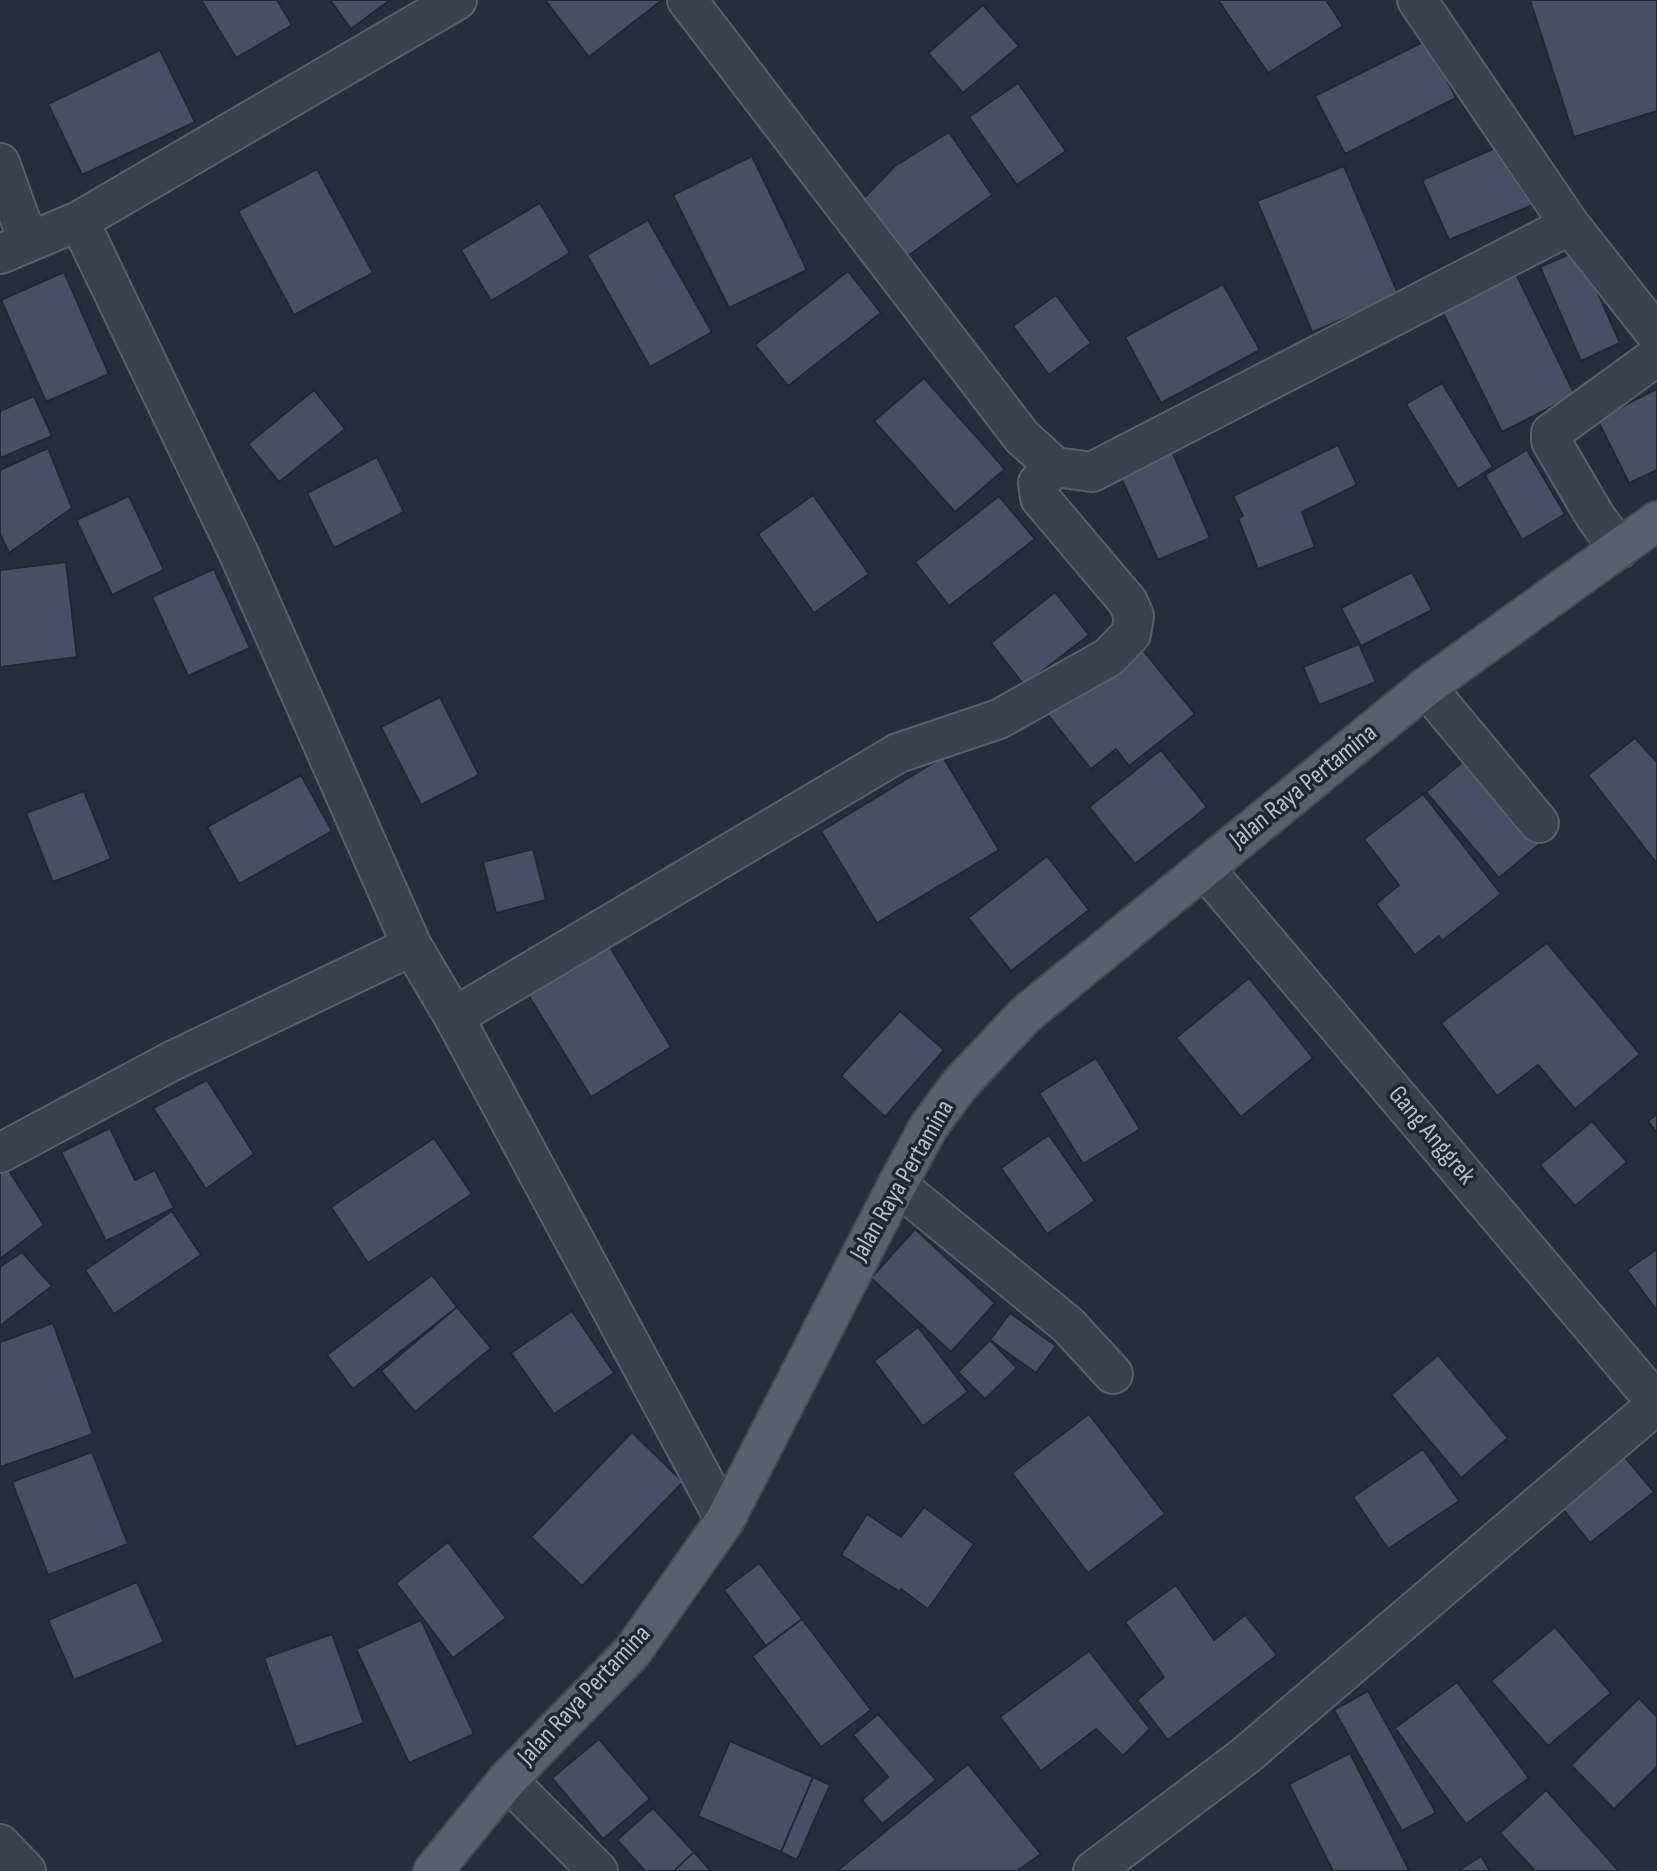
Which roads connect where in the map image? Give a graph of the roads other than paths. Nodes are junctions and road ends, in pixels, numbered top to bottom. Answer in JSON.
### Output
{"nodes":[{"id":1,"x":687,"y":0,"type":"edge"},
{"id":2,"x":1417,"y":0,"type":"edge"},
{"id":3,"x":450,"y":2,"type":"edge"},
{"id":4,"x":0,"y":163,"type":"edge"},
{"id":5,"x":79,"y":221,"type":"junction"},
{"id":6,"x":1570,"y":225,"type":"junction"},
{"id":7,"x":14,"y":247,"type":"edge"},
{"id":8,"x":1657,"y":335,"type":"edge"},
{"id":9,"x":1657,"y":356,"type":"edge"},
{"id":10,"x":1055,"y":467,"type":"junction"},
{"id":11,"x":1657,"y":521,"type":"edge"},
{"id":12,"x":1619,"y":549,"type":"junction"},
{"id":13,"x":1426,"y":687,"type":"junction"},
{"id":14,"x":1539,"y":823,"type":"dead end"},
{"id":15,"x":1204,"y":868,"type":"junction"},
{"id":16,"x":412,"y":946,"type":"junction"},
{"id":17,"x":453,"y":1017,"type":"junction"},
{"id":18,"x":0,"y":1153,"type":"edge"},
{"id":19,"x":897,"y":1185,"type":"junction"},
{"id":20,"x":1113,"y":1374,"type":"dead end"},
{"id":21,"x":1657,"y":1404,"type":"edge"},
{"id":22,"x":725,"y":1520,"type":"junction"},
{"id":23,"x":508,"y":1780,"type":"junction"},
{"id":24,"x":0,"y":1844,"type":"edge"},
{"id":25,"x":26,"y":1871,"type":"edge"},
{"id":26,"x":433,"y":1871,"type":"edge"},
{"id":27,"x":598,"y":1871,"type":"edge"},
{"id":28,"x":1093,"y":1871,"type":"edge"}],
"edges":[{"from":1,"to":10,"type":"street"},
{"from":2,"to":6,"type":"street"},
{"from":3,"to":5,"type":"street"},
{"from":4,"to":7,"type":"street"},
{"from":5,"to":7,"type":"street"},
{"from":5,"to":16,"type":"street"},
{"from":6,"to":8,"type":"street"},
{"from":6,"to":10,"type":"street"},
{"from":9,"to":12,"type":"street"},
{"from":10,"to":17,"type":"street"},
{"from":11,"to":12,"type":"main road","name":"Jalan Raya Pertamina"},
{"from":12,"to":13,"type":"main road","name":"Jalan Raya Pertamina"},
{"from":13,"to":14,"type":"street"},
{"from":13,"to":15,"type":"main road","name":"Jalan Raya Pertamina"},
{"from":15,"to":19,"type":"main road","name":"Jalan Raya Pertamina"},
{"from":15,"to":21,"type":"street","name":"Gang Anggrek"},
{"from":16,"to":17,"type":"street"},
{"from":16,"to":18,"type":"street"},
{"from":17,"to":22,"type":"street"},
{"from":19,"to":20,"type":"street"},
{"from":19,"to":22,"type":"main road","name":"Jalan Raya Pertamina"},
{"from":21,"to":28,"type":"street"},
{"from":22,"to":23,"type":"main road","name":"Jalan Raya Pertamina"},
{"from":23,"to":26,"type":"main road","name":"Jalan Raya Pertamina"},
{"from":23,"to":27,"type":"street"},
{"from":24,"to":25,"type":"street"}]}
